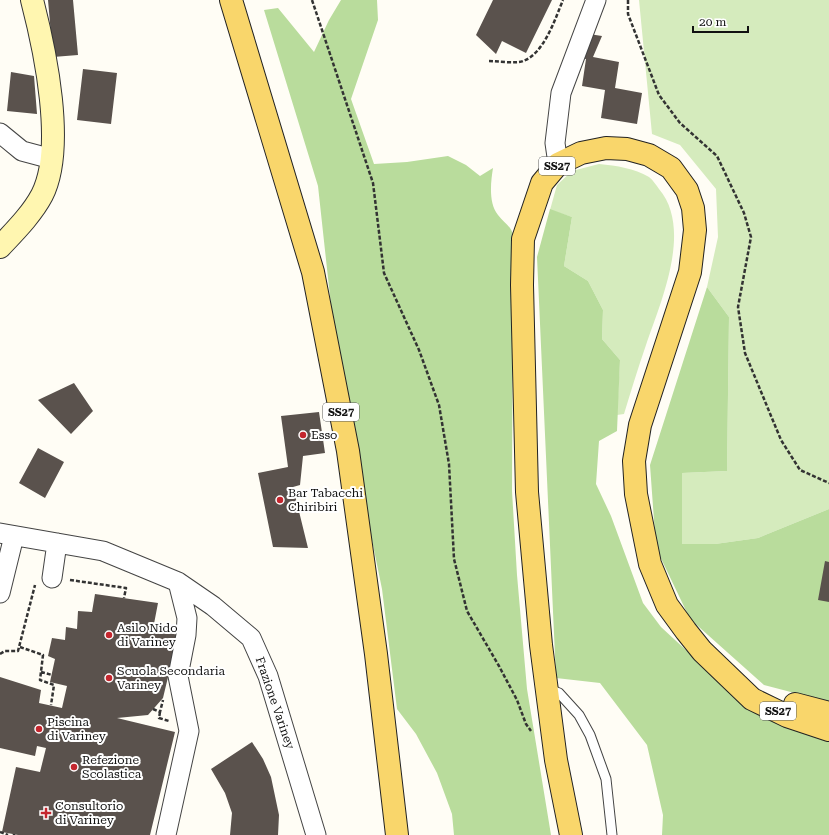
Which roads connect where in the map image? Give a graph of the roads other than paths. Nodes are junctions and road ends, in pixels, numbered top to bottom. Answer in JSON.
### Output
{"nodes":[{"id":1,"x":32,"y":0,"type":"edge"},
{"id":2,"x":231,"y":0,"type":"edge"},
{"id":3,"x":596,"y":0,"type":"edge"},
{"id":4,"x":0,"y":133,"type":"edge"},
{"id":5,"x":52,"y":159,"type":"junction"},
{"id":6,"x":558,"y":164,"type":"junction"},
{"id":7,"x":0,"y":247,"type":"edge"},
{"id":8,"x":7,"y":534,"type":"edge"},
{"id":9,"x":57,"y":543,"type":"junction"},
{"id":10,"x":44,"y":580,"type":"road end"},
{"id":11,"x":178,"y":582,"type":"junction"},
{"id":12,"x":0,"y":593,"type":"edge"},
{"id":13,"x":545,"y":688,"type":"junction"},
{"id":14,"x":827,"y":718,"type":"edge"},
{"id":15,"x":166,"y":835,"type":"edge"},
{"id":16,"x":316,"y":835,"type":"edge"},
{"id":17,"x":397,"y":835,"type":"edge"},
{"id":18,"x":571,"y":835,"type":"edge"},
{"id":19,"x":612,"y":835,"type":"edge"}],
"edges":[{"from":1,"to":5,"type":"main road"},
{"from":2,"to":17,"type":"main road","number":"SS27"},
{"from":3,"to":6,"type":"street"},
{"from":4,"to":5,"type":"street"},
{"from":5,"to":7,"type":"main road"},
{"from":6,"to":13,"type":"main road","number":"SS27"},
{"from":6,"to":14,"type":"main road","number":"SS27"},
{"from":8,"to":9,"type":"street","name":"Frazione Variney"},
{"from":8,"to":12,"type":"street","name":"Frazione Variney"},
{"from":9,"to":10,"type":"street"},
{"from":9,"to":11,"type":"street","name":"Frazione Variney"},
{"from":11,"to":15,"type":"street"},
{"from":11,"to":16,"type":"street","name":"Frazione Variney"},
{"from":13,"to":18,"type":"main road","number":"SS27"},
{"from":13,"to":19,"type":"lane"}]}
